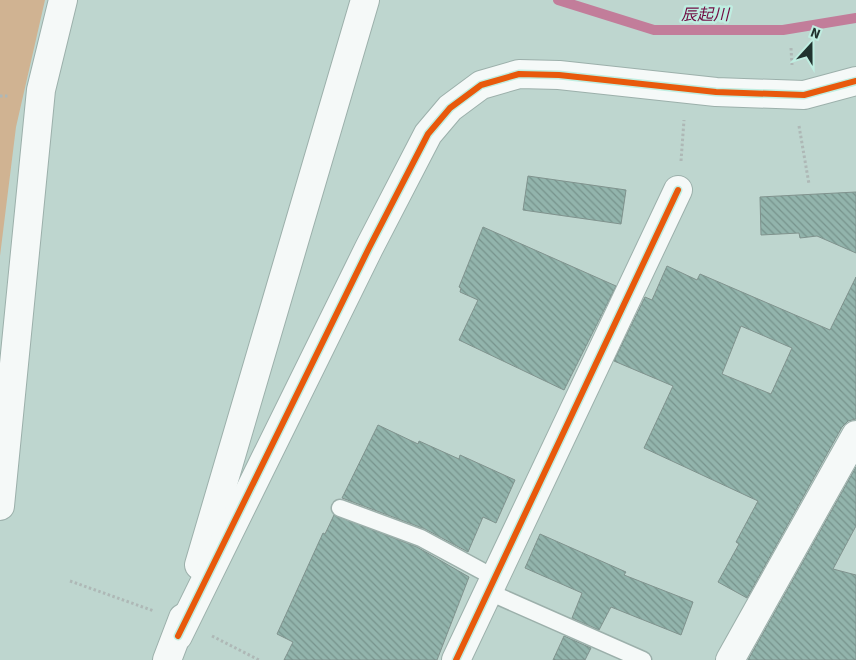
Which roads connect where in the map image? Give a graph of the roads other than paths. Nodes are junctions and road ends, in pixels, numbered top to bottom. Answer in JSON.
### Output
{"nodes":[{"id":1,"x":63,"y":0,"type":"edge"},
{"id":2,"x":365,"y":0,"type":"edge"},
{"id":3,"x":856,"y":81,"type":"edge"},
{"id":4,"x":678,"y":190,"type":"road end"},
{"id":5,"x":856,"y":435,"type":"edge"},
{"id":6,"x":0,"y":506,"type":"edge"},
{"id":7,"x":340,"y":508,"type":"dead end"},
{"id":8,"x":492,"y":585,"type":"junction"},
{"id":9,"x":173,"y":648,"type":"edge"},
{"id":10,"x":456,"y":660,"type":"edge"},
{"id":11,"x":643,"y":660,"type":"edge"},
{"id":12,"x":730,"y":660,"type":"edge"}],
"edges":[{"from":1,"to":6,"type":"street"},
{"from":2,"to":9,"type":"street"},
{"from":3,"to":9,"type":"street"},
{"from":4,"to":8,"type":"street"},
{"from":5,"to":12,"type":"street"},
{"from":7,"to":8,"type":"lane"},
{"from":8,"to":10,"type":"street"},
{"from":8,"to":11,"type":"lane"}]}
